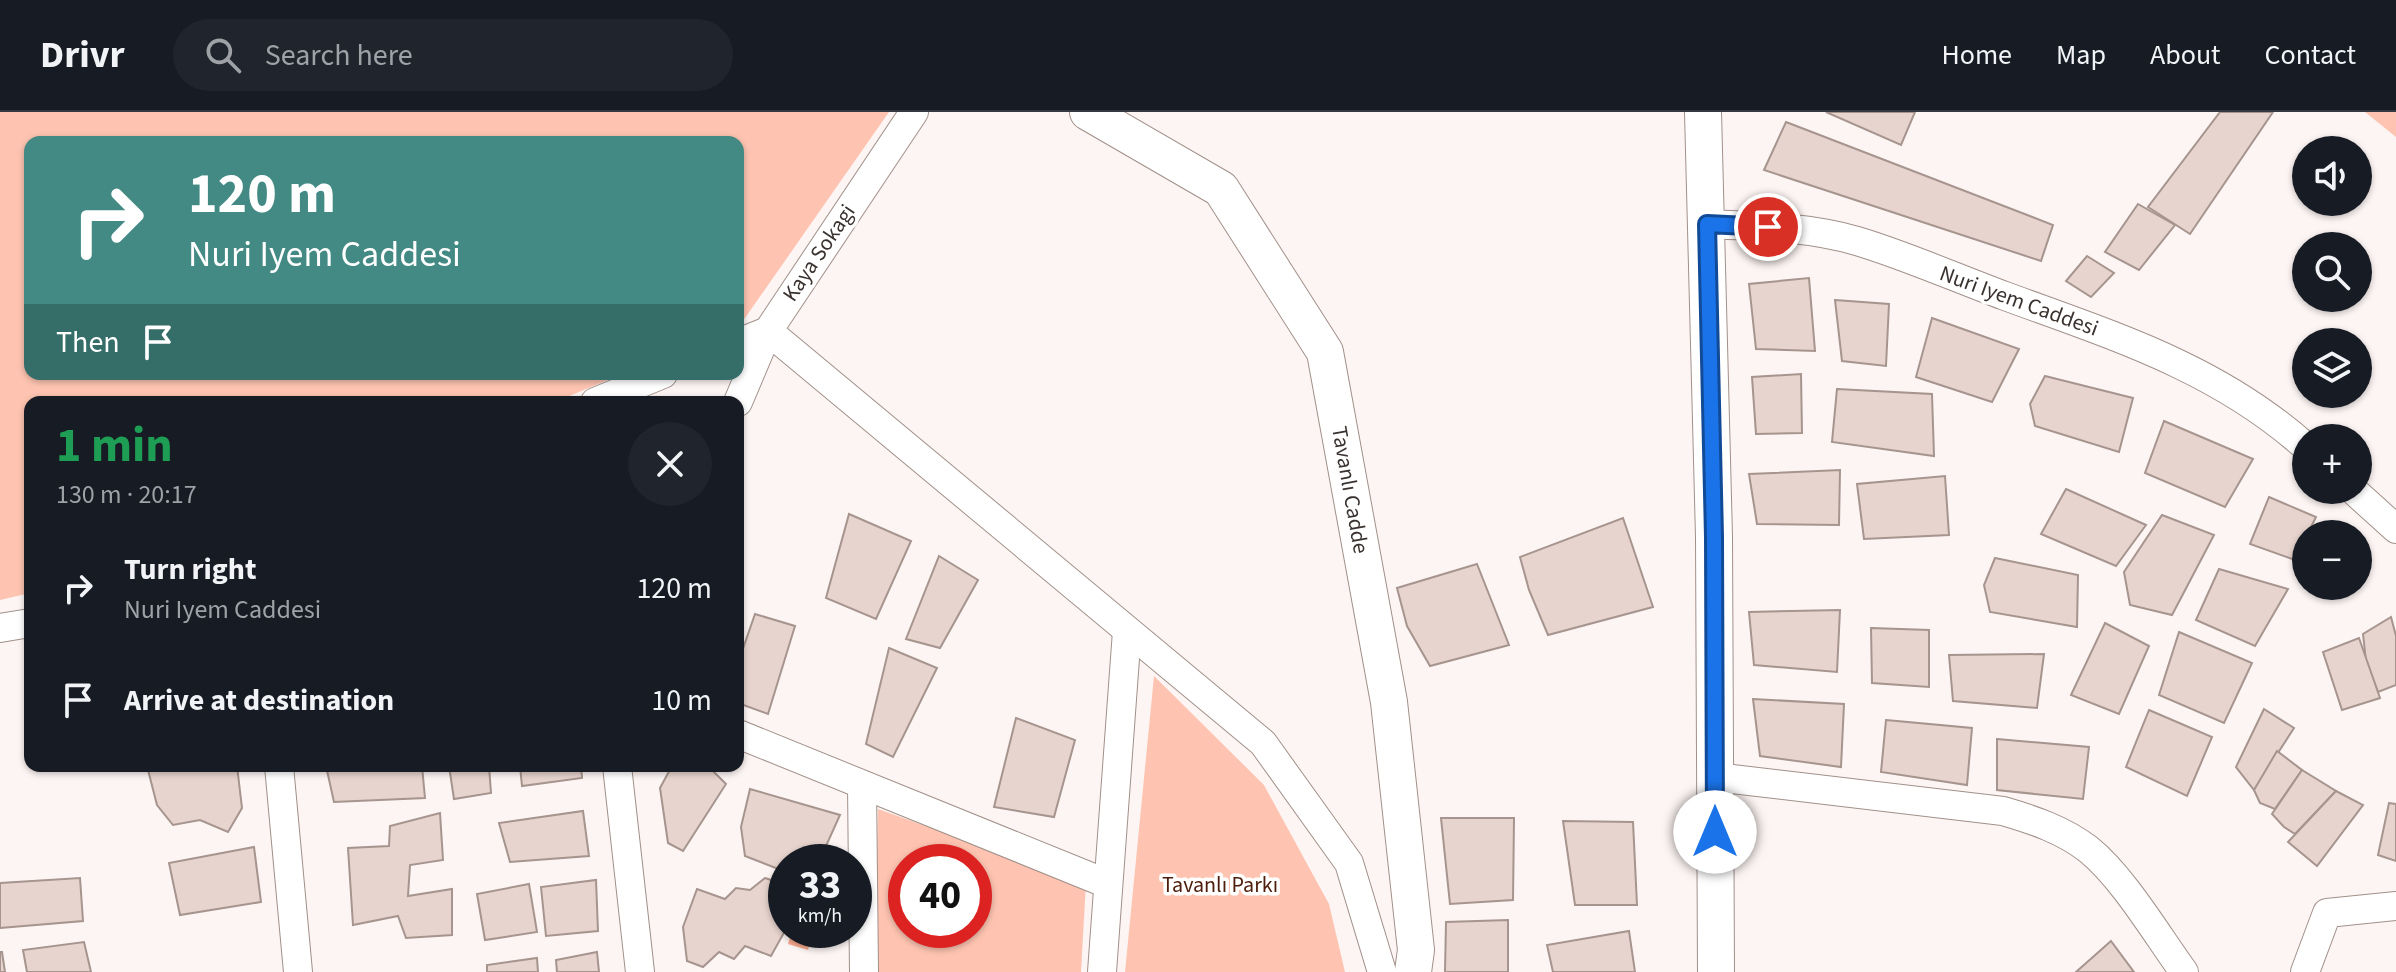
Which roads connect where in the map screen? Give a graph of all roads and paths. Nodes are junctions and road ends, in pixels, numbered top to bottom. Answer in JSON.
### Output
{"nodes":[{"id":1,"x":914,"y":112,"type":"edge"},
{"id":2,"x":1088,"y":112,"type":"edge"},
{"id":3,"x":1703,"y":112,"type":"edge"},
{"id":4,"x":1707,"y":224,"type":"junction"},
{"id":5,"x":768,"y":331,"type":"junction"},
{"id":6,"x":744,"y":341,"type":"edge"},
{"id":7,"x":648,"y":380,"type":"edge"},
{"id":8,"x":610,"y":396,"type":"edge"},
{"id":9,"x":741,"y":396,"type":"edge"},
{"id":10,"x":2292,"y":436,"type":"edge"},
{"id":11,"x":2368,"y":504,"type":"edge"},
{"id":12,"x":2396,"y":529,"type":"edge"},
{"id":13,"x":24,"y":624,"type":"edge"},
{"id":14,"x":0,"y":628,"type":"edge"},
{"id":15,"x":1127,"y":631,"type":"junction"},
{"id":16,"x":744,"y":736,"type":"edge"},
{"id":17,"x":280,"y":772,"type":"edge"},
{"id":18,"x":618,"y":772,"type":"edge"},
{"id":19,"x":1715,"y":777,"type":"junction"},
{"id":20,"x":862,"y":785,"type":"junction"},
{"id":21,"x":1108,"y":884,"type":"junction"},
{"id":22,"x":2396,"y":906,"type":"edge"},
{"id":23,"x":298,"y":972,"type":"edge"},
{"id":24,"x":640,"y":972,"type":"edge"},
{"id":25,"x":864,"y":972,"type":"edge"},
{"id":26,"x":1102,"y":972,"type":"edge"},
{"id":27,"x":1382,"y":972,"type":"edge"},
{"id":28,"x":1413,"y":972,"type":"edge"},
{"id":29,"x":1716,"y":972,"type":"edge"},
{"id":30,"x":2184,"y":972,"type":"edge"},
{"id":31,"x":2305,"y":972,"type":"edge"}],
"edges":[{"from":1,"to":5,"type":"street","name":"Kaya Sokagi"},
{"from":2,"to":28,"type":"street","name":"Tavanlı Cadde"},
{"from":3,"to":4,"type":"street"},
{"from":4,"to":10,"type":"street","name":"Nuri Iyem Caddesi"},
{"from":4,"to":19,"type":"street"},
{"from":5,"to":6,"type":"street"},
{"from":5,"to":9,"type":"street","name":"Kaya Sokagi"},
{"from":5,"to":15,"type":"street"},
{"from":7,"to":8,"type":"street"},
{"from":11,"to":12,"type":"street"},
{"from":13,"to":14,"type":"street"},
{"from":15,"to":21,"type":"street"},
{"from":15,"to":27,"type":"street"},
{"from":16,"to":20,"type":"street"},
{"from":17,"to":23,"type":"street"},
{"from":18,"to":24,"type":"street"},
{"from":19,"to":29,"type":"street"},
{"from":19,"to":30,"type":"street"},
{"from":20,"to":21,"type":"street"},
{"from":20,"to":25,"type":"street"},
{"from":21,"to":26,"type":"street"},
{"from":22,"to":31,"type":"street"}]}
